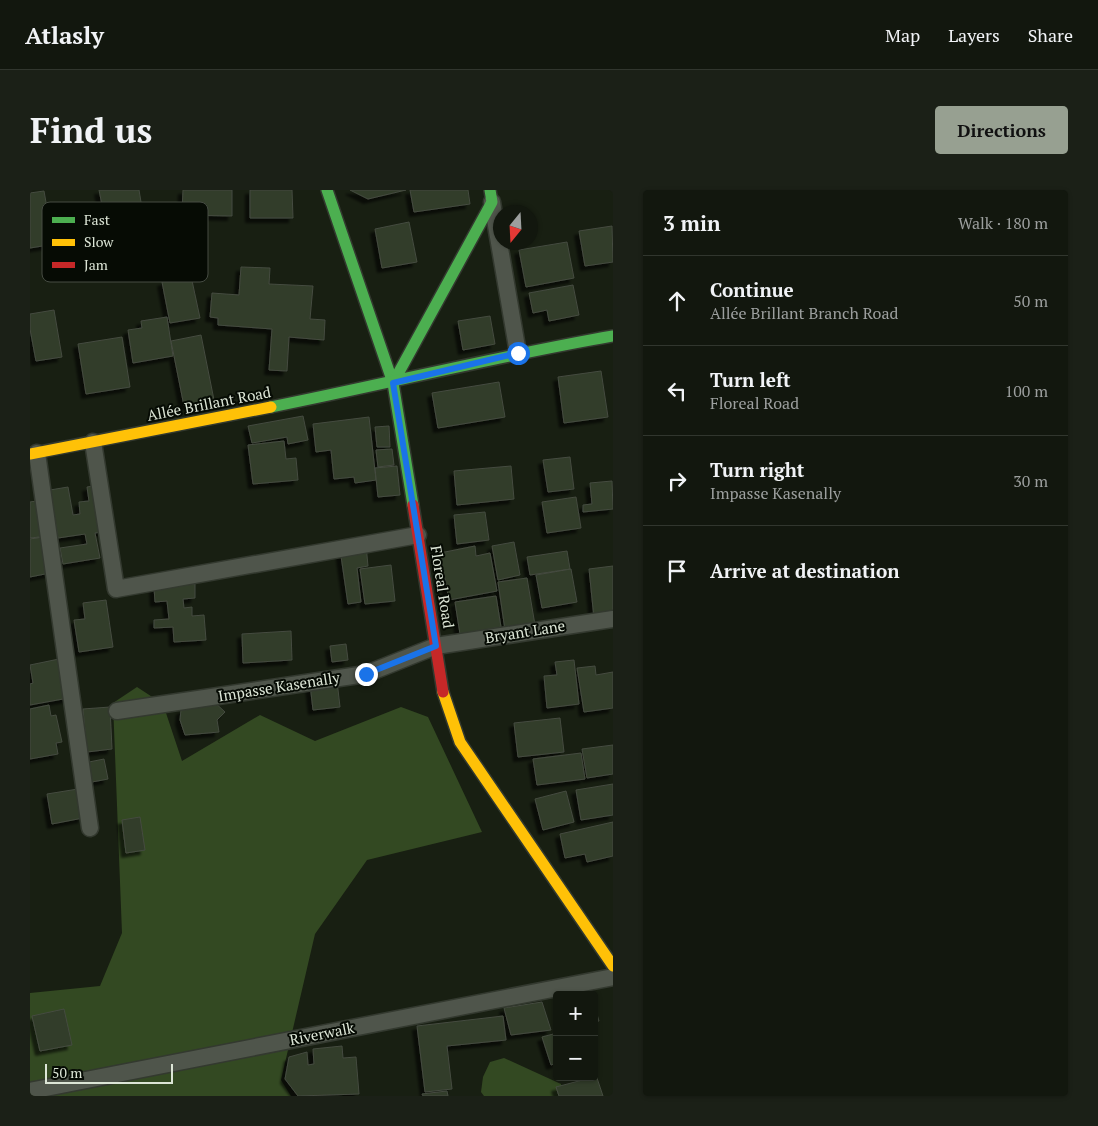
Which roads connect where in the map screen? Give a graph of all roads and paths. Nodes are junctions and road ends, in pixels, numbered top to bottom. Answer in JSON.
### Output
{"nodes":[{"id":1,"x":327,"y":190,"type":"edge"},
{"id":2,"x":491,"y":196,"type":"edge"},
{"id":3,"x":613,"y":336,"type":"edge"},
{"id":4,"x":518,"y":353,"type":"junction"},
{"id":5,"x":393,"y":383,"type":"junction"},
{"id":6,"x":93,"y":442,"type":"junction"},
{"id":7,"x":33,"y":453,"type":"edge"},
{"id":8,"x":418,"y":535,"type":"junction"},
{"id":9,"x":613,"y":619,"type":"edge"},
{"id":10,"x":436,"y":646,"type":"junction"},
{"id":11,"x":117,"y":711,"type":"dead end"},
{"id":12,"x":90,"y":828,"type":"dead end"},
{"id":13,"x":613,"y":966,"type":"edge"},
{"id":14,"x":613,"y":977,"type":"edge"},
{"id":15,"x":30,"y":1091,"type":"edge"}],
"edges":[{"from":1,"to":5,"type":"main road","name":"Floreal Road"},
{"from":2,"to":4,"type":"street"},
{"from":2,"to":5,"type":"main road"},
{"from":3,"to":4,"type":"main road","name":"Allée Brillant Road"},
{"from":4,"to":5,"type":"main road","name":"Allée Brillant Road"},
{"from":5,"to":6,"type":"main road","name":"Allée Brillant Road"},
{"from":5,"to":8,"type":"main road","name":"Floreal Road"},
{"from":6,"to":7,"type":"main road","name":"Allée Brillant Road"},
{"from":6,"to":8,"type":"street"},
{"from":7,"to":12,"type":"street"},
{"from":8,"to":10,"type":"main road","name":"Floreal Road"},
{"from":9,"to":10,"type":"street","name":"Bryant Lane"},
{"from":10,"to":11,"type":"street","name":"Impasse Kasenally"},
{"from":10,"to":13,"type":"main road","name":"Floreal Road"},
{"from":14,"to":15,"type":"street","name":"Riverwalk"}]}
